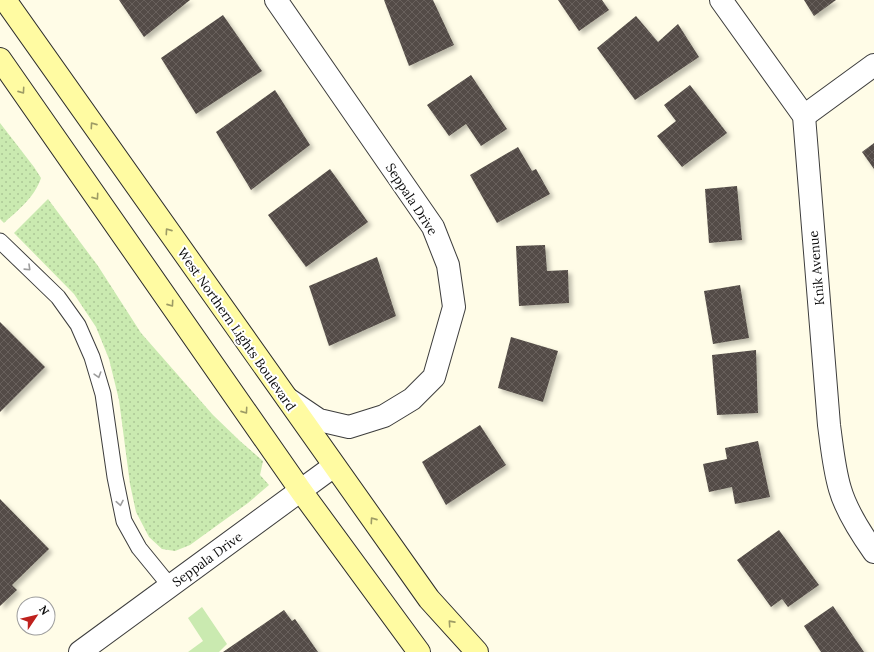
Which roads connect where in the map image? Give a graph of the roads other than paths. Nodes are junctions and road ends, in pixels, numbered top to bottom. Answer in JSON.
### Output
{"nodes":[{"id":1,"x":5,"y":0,"type":"edge"},
{"id":2,"x":276,"y":0,"type":"edge"},
{"id":3,"x":721,"y":0,"type":"edge"},
{"id":4,"x":0,"y":59,"type":"edge"},
{"id":5,"x":874,"y":66,"type":"edge"},
{"id":6,"x":804,"y":116,"type":"junction"},
{"id":7,"x":0,"y":241,"type":"edge"},
{"id":8,"x":286,"y":398,"type":"junction"},
{"id":9,"x":334,"y":466,"type":"junction"},
{"id":10,"x":301,"y":491,"type":"junction"},
{"id":11,"x":874,"y":552,"type":"edge"},
{"id":12,"x":170,"y":586,"type":"junction"},
{"id":13,"x":80,"y":652,"type":"edge"},
{"id":14,"x":419,"y":652,"type":"edge"},
{"id":15,"x":477,"y":652,"type":"edge"}],
"edges":[{"from":8,"to":1,"type":"street","name":"West Northern Lights Boulevard","one_way":true},
{"from":2,"to":8,"type":"street","name":"Seppala Drive"},
{"from":3,"to":6,"type":"street"},
{"from":4,"to":10,"type":"street","one_way":true},
{"from":5,"to":6,"type":"street"},
{"from":6,"to":11,"type":"street","name":"Knik Avenue"},
{"from":7,"to":12,"type":"lane","one_way":true},
{"from":8,"to":9,"type":"street","name":"West Northern Lights Boulevard"},
{"from":9,"to":10,"type":"street","name":"Seppala Drive"},
{"from":15,"to":9,"type":"street","name":"West Northern Lights Boulevard","one_way":true},
{"from":10,"to":12,"type":"street","name":"Seppala Drive"},
{"from":10,"to":14,"type":"street"},
{"from":12,"to":13,"type":"street","name":"Seppala Drive"}]}
